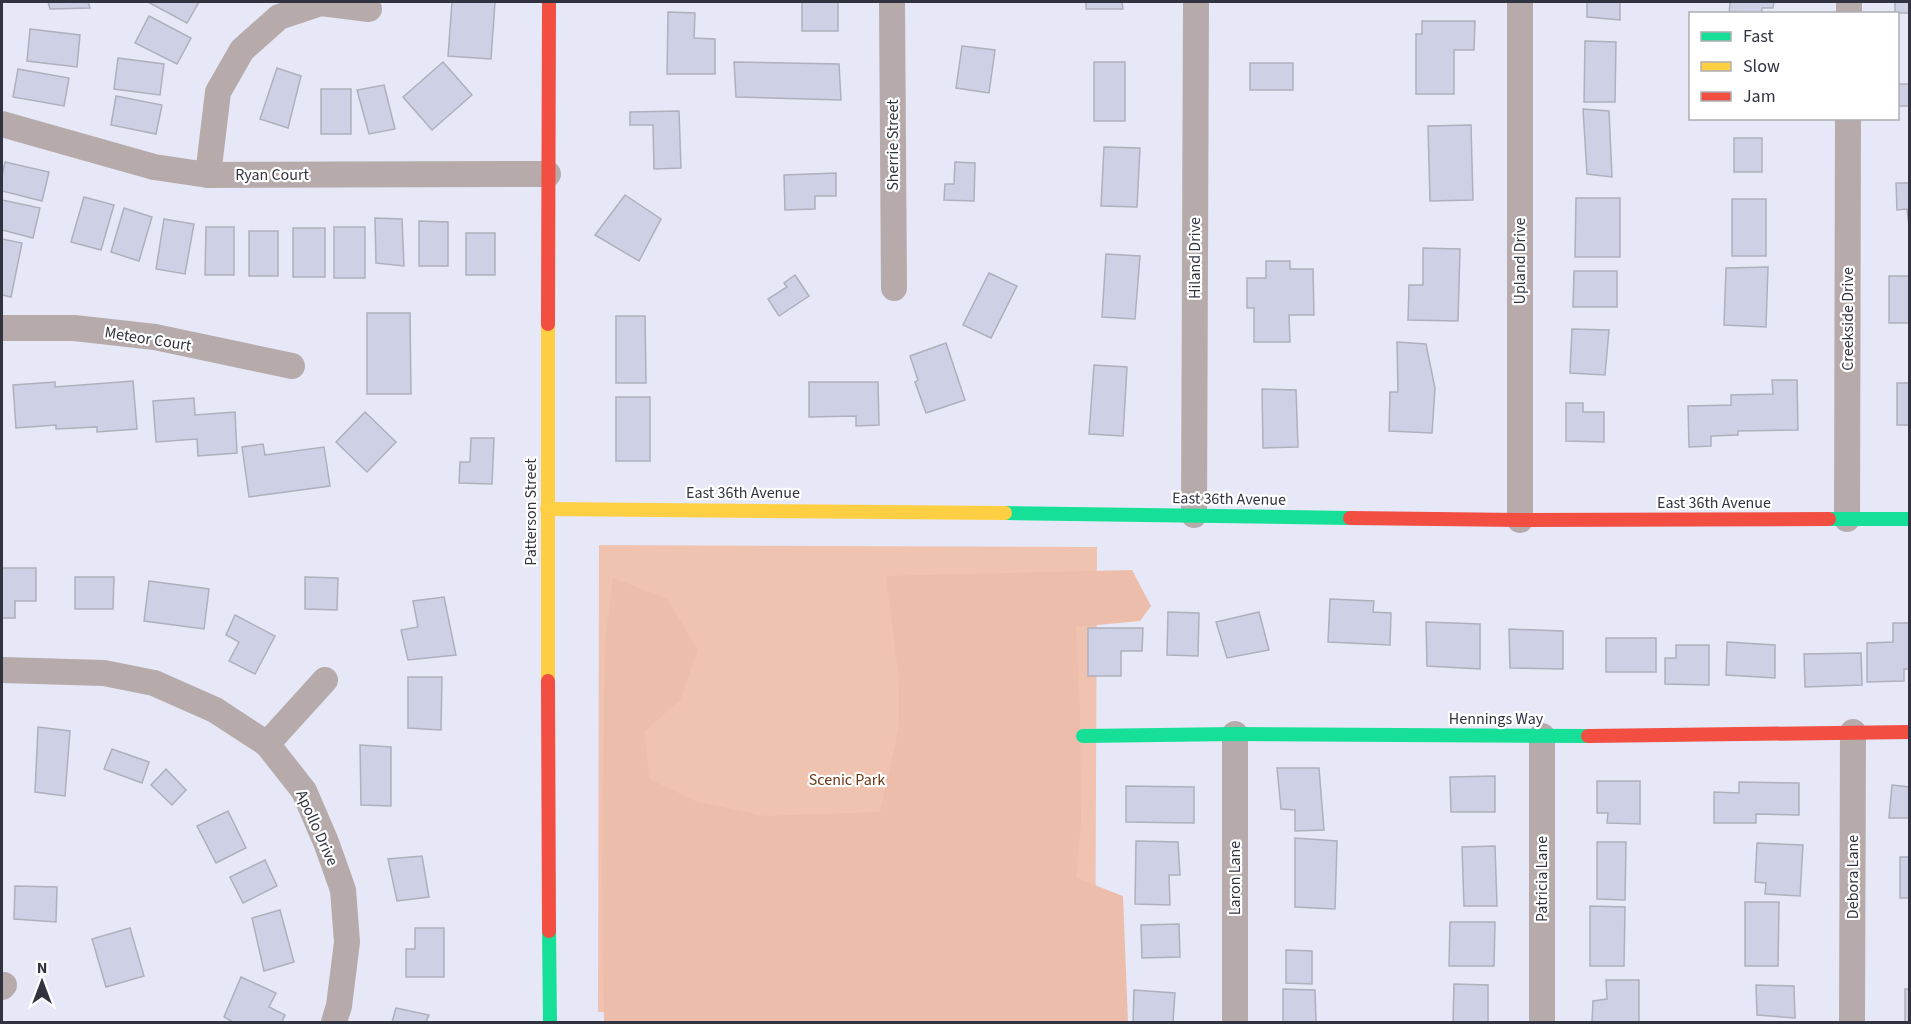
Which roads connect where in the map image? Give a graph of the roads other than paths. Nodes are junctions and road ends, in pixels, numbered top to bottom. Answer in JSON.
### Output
{"nodes":[{"id":1,"x":549,"y":2,"type":"edge"},
{"id":2,"x":892,"y":2,"type":"edge"},
{"id":3,"x":1196,"y":2,"type":"edge"},
{"id":4,"x":1520,"y":2,"type":"edge"},
{"id":5,"x":369,"y":9,"type":"dead end"},
{"id":6,"x":1848,"y":120,"type":"edge"},
{"id":7,"x":2,"y":124,"type":"edge"},
{"id":8,"x":548,"y":174,"type":"junction"},
{"id":9,"x":208,"y":175,"type":"junction"},
{"id":10,"x":894,"y":288,"type":"dead end"},
{"id":11,"x":2,"y":328,"type":"edge"},
{"id":12,"x":292,"y":366,"type":"dead end"},
{"id":13,"x":548,"y":509,"type":"junction"},
{"id":14,"x":1194,"y":515,"type":"junction"},
{"id":15,"x":1847,"y":519,"type":"junction"},
{"id":16,"x":1910,"y":519,"type":"edge"},
{"id":17,"x":1520,"y":520,"type":"junction"},
{"id":18,"x":2,"y":670,"type":"edge"},
{"id":19,"x":325,"y":680,"type":"dead end"},
{"id":20,"x":1853,"y":732,"type":"junction"},
{"id":21,"x":1910,"y":732,"type":"edge"},
{"id":22,"x":1235,"y":734,"type":"junction"},
{"id":23,"x":1083,"y":736,"type":"dead end"},
{"id":24,"x":1542,"y":736,"type":"junction"},
{"id":25,"x":267,"y":744,"type":"junction"},
{"id":26,"x":334,"y":1023,"type":"edge"},
{"id":27,"x":550,"y":1023,"type":"edge"},
{"id":28,"x":1235,"y":1023,"type":"edge"},
{"id":29,"x":1542,"y":1023,"type":"edge"},
{"id":30,"x":1852,"y":1023,"type":"edge"}],
"edges":[{"from":1,"to":8,"type":"street","name":"Patterson Street"},
{"from":2,"to":10,"type":"street","name":"Sherrie Street"},
{"from":3,"to":14,"type":"street","name":"Hiland Drive"},
{"from":4,"to":17,"type":"street","name":"Upland Drive"},
{"from":5,"to":9,"type":"street"},
{"from":6,"to":15,"type":"street","name":"Creekside Drive"},
{"from":7,"to":9,"type":"street","name":"Ryan Court"},
{"from":8,"to":9,"type":"street","name":"Ryan Court"},
{"from":8,"to":13,"type":"street","name":"Patterson Street"},
{"from":11,"to":12,"type":"street","name":"Meteor Court"},
{"from":13,"to":14,"type":"street","name":"East 36th Avenue"},
{"from":13,"to":27,"type":"street","name":"Patterson Street"},
{"from":14,"to":17,"type":"street","name":"East 36th Avenue"},
{"from":15,"to":16,"type":"street","name":"East 36th Avenue"},
{"from":15,"to":17,"type":"street","name":"East 36th Avenue"},
{"from":18,"to":25,"type":"street","name":"Apollo Drive"},
{"from":19,"to":25,"type":"street"},
{"from":20,"to":21,"type":"street","name":"Hennings Way"},
{"from":20,"to":24,"type":"street","name":"Hennings Way"},
{"from":20,"to":30,"type":"street","name":"Debora Lane"},
{"from":22,"to":23,"type":"street","name":"Hennings Way"},
{"from":22,"to":24,"type":"street","name":"Hennings Way"},
{"from":22,"to":28,"type":"street","name":"Laron Lane"},
{"from":24,"to":29,"type":"street","name":"Patricia Lane"},
{"from":25,"to":26,"type":"street","name":"Apollo Drive"}]}
